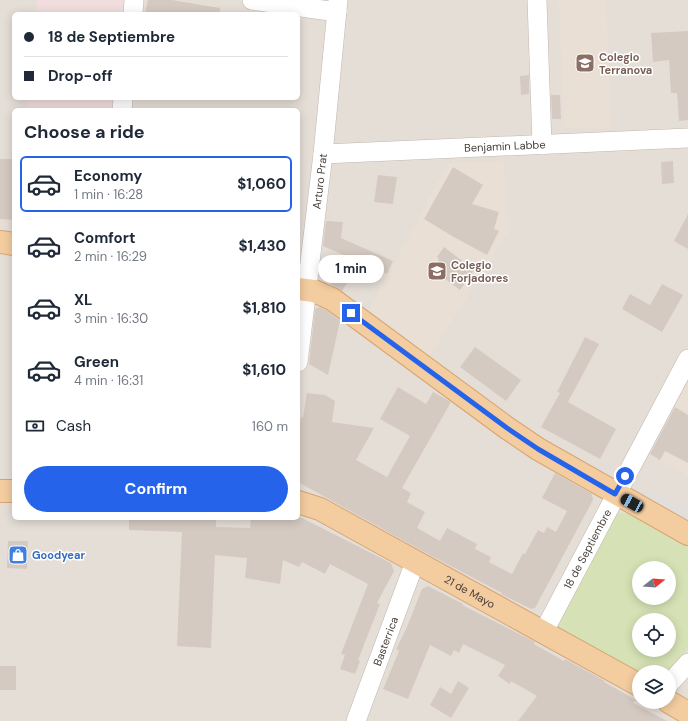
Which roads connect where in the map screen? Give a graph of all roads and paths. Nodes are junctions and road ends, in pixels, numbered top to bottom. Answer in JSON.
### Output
{"nodes":[{"id":1,"x":134,"y":0,"type":"edge"},
{"id":2,"x":252,"y":0,"type":"edge"},
{"id":3,"x":537,"y":0,"type":"edge"},
{"id":4,"x":338,"y":6,"type":"edge"},
{"id":5,"x":133,"y":12,"type":"edge"},
{"id":6,"x":688,"y":138,"type":"edge"},
{"id":7,"x":542,"y":145,"type":"junction"},
{"id":8,"x":323,"y":154,"type":"junction"},
{"id":9,"x":0,"y":242,"type":"edge"},
{"id":10,"x":12,"y":244,"type":"edge"},
{"id":11,"x":303,"y":289,"type":"edge"},
{"id":12,"x":300,"y":333,"type":"edge"},
{"id":13,"x":688,"y":359,"type":"edge"},
{"id":14,"x":0,"y":491,"type":"edge"},
{"id":15,"x":12,"y":491,"type":"edge"},
{"id":16,"x":615,"y":494,"type":"junction"},
{"id":17,"x":300,"y":503,"type":"edge"},
{"id":18,"x":688,"y":534,"type":"edge"},
{"id":19,"x":415,"y":562,"type":"junction"},
{"id":20,"x":543,"y":633,"type":"junction"},
{"id":21,"x":688,"y":663,"type":"edge"},
{"id":22,"x":676,"y":676,"type":"edge"},
{"id":23,"x":632,"y":681,"type":"edge"},
{"id":24,"x":676,"y":706,"type":"edge"},
{"id":25,"x":688,"y":713,"type":"edge"},
{"id":26,"x":356,"y":721,"type":"edge"}],
"edges":[{"from":1,"to":5,"type":"street"},
{"from":2,"to":4,"type":"street"},
{"from":3,"to":7,"type":"street"},
{"from":4,"to":8,"type":"street","name":"Arturo Prat"},
{"from":6,"to":7,"type":"street","name":"Benjamin Labbe"},
{"from":7,"to":8,"type":"street","name":"Benjamin Labbe"},
{"from":8,"to":11,"type":"street","name":"Arturo Prat"},
{"from":9,"to":10,"type":"main road"},
{"from":11,"to":12,"type":"street","name":"Arturo Prat"},
{"from":11,"to":16,"type":"main road"},
{"from":13,"to":16,"type":"street","name":"18 de Septiembre"},
{"from":14,"to":15,"type":"main road"},
{"from":16,"to":18,"type":"main road"},
{"from":16,"to":20,"type":"street","name":"18 de Septiembre"},
{"from":17,"to":19,"type":"main road","name":"21 de Mayo"},
{"from":19,"to":20,"type":"main road","name":"21 de Mayo"},
{"from":19,"to":26,"type":"street","name":"Basterrica"},
{"from":20,"to":23,"type":"main road","name":"21 de Mayo"},
{"from":21,"to":22,"type":"street"},
{"from":24,"to":25,"type":"main road"}]}
